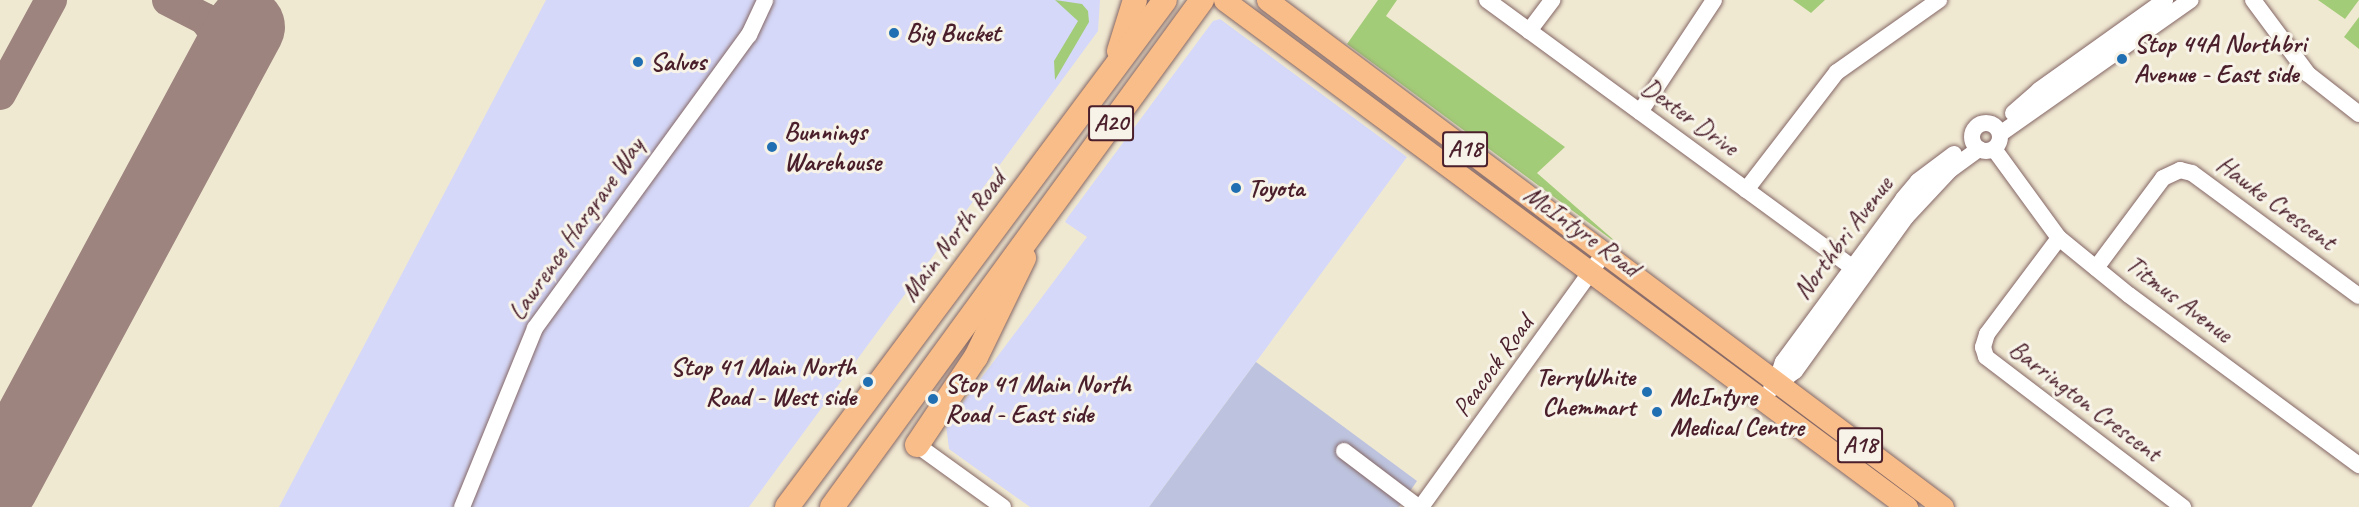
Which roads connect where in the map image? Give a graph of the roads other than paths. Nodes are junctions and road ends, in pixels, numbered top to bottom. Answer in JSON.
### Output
{"nodes":[{"id":1,"x":765,"y":0,"type":"edge"},
{"id":2,"x":1135,"y":0,"type":"edge"},
{"id":3,"x":1165,"y":0,"type":"edge"},
{"id":4,"x":1202,"y":0,"type":"edge"},
{"id":5,"x":1224,"y":0,"type":"edge"},
{"id":6,"x":1267,"y":0,"type":"edge"},
{"id":7,"x":1487,"y":0,"type":"edge"},
{"id":8,"x":1552,"y":0,"type":"edge"},
{"id":9,"x":1714,"y":0,"type":"edge"},
{"id":10,"x":1939,"y":0,"type":"edge"},
{"id":11,"x":2165,"y":0,"type":"edge"},
{"id":12,"x":2191,"y":0,"type":"edge"},
{"id":13,"x":2257,"y":3,"type":"edge"},
{"id":14,"x":1529,"y":31,"type":"junction"},
{"id":15,"x":1113,"y":67,"type":"junction"},
{"id":16,"x":1381,"y":85,"type":"junction"},
{"id":17,"x":1640,"y":112,"type":"junction"},
{"id":18,"x":2359,"y":114,"type":"edge"},
{"id":19,"x":1403,"y":133,"type":"junction"},
{"id":20,"x":1988,"y":140,"type":"junction"},
{"id":21,"x":1746,"y":190,"type":"junction"},
{"id":22,"x":1043,"y":215,"type":"junction"},
{"id":23,"x":2059,"y":238,"type":"junction"},
{"id":24,"x":1604,"y":254,"type":"junction"},
{"id":25,"x":2096,"y":268,"type":"junction"},
{"id":26,"x":1858,"y":271,"type":"junction"},
{"id":27,"x":1592,"y":272,"type":"junction"},
{"id":28,"x":2359,"y":296,"type":"edge"},
{"id":29,"x":1770,"y":391,"type":"junction"},
{"id":30,"x":917,"y":445,"type":"joint"},
{"id":31,"x":1344,"y":451,"type":"dead end"},
{"id":32,"x":2359,"y":465,"type":"edge"},
{"id":33,"x":462,"y":507,"type":"edge"},
{"id":34,"x":787,"y":507,"type":"edge"},
{"id":35,"x":832,"y":507,"type":"edge"},
{"id":36,"x":1003,"y":507,"type":"edge"},
{"id":37,"x":1419,"y":507,"type":"edge"},
{"id":38,"x":1907,"y":507,"type":"edge"},
{"id":39,"x":1943,"y":507,"type":"edge"},
{"id":40,"x":2183,"y":507,"type":"edge"}],
"edges":[{"from":1,"to":33,"type":"street","name":"Lawrence Hargrave Way"},
{"from":2,"to":15,"type":"highway"},
{"from":3,"to":15,"type":"highway","name":"Main North Road","number":"A20"},
{"from":4,"to":22,"type":"highway","number":"A20"},
{"from":5,"to":19,"type":"main road","name":"McIntyre Road","number":"A18"},
{"from":6,"to":16,"type":"main road","name":"McIntyre Road","number":"A18"},
{"from":7,"to":14,"type":"street","name":"Dexter Drive"},
{"from":8,"to":14,"type":"street"},
{"from":9,"to":17,"type":"street"},
{"from":10,"to":21,"type":"street"},
{"from":11,"to":20,"type":"street","name":"Northbri Avenue"},
{"from":12,"to":20,"type":"street","name":"Northbri Avenue"},
{"from":13,"to":18,"type":"street"},
{"from":14,"to":17,"type":"street","name":"Dexter Drive"},
{"from":15,"to":34,"type":"highway","name":"Main North Road","number":"A20"},
{"from":16,"to":19,"type":"main road"},
{"from":16,"to":24,"type":"main road","name":"McIntyre Road","number":"A18"},
{"from":17,"to":21,"type":"street","name":"Dexter Drive"},
{"from":19,"to":27,"type":"main road","name":"McIntyre Road","number":"A18"},
{"from":20,"to":23,"type":"street","name":"Titmus Avenue"},
{"from":20,"to":26,"type":"street","name":"Northbri Avenue"},
{"from":21,"to":26,"type":"street","name":"Dexter Drive"},
{"from":22,"to":30,"type":"highway"},
{"from":22,"to":35,"type":"highway","number":"A20"},
{"from":23,"to":25,"type":"street","name":"Titmus Avenue"},
{"from":23,"to":40,"type":"street","name":"Barrington Crescent"},
{"from":24,"to":27,"type":"street","name":"Peacock Road"},
{"from":24,"to":29,"type":"main road","name":"McIntyre Road","number":"A18"},
{"from":25,"to":28,"type":"street","name":"Hawke Crescent"},
{"from":25,"to":32,"type":"street","name":"Titmus Avenue"},
{"from":26,"to":29,"type":"street","name":"Northbri Avenue"},
{"from":27,"to":29,"type":"main road","name":"McIntyre Road","number":"A18"},
{"from":27,"to":37,"type":"street","name":"Peacock Road"},
{"from":29,"to":38,"type":"main road","name":"McIntyre Road","number":"A18"},
{"from":29,"to":39,"type":"main road","name":"McIntyre Road","number":"A18"},
{"from":30,"to":36,"type":"street"},
{"from":31,"to":37,"type":"street"}]}
